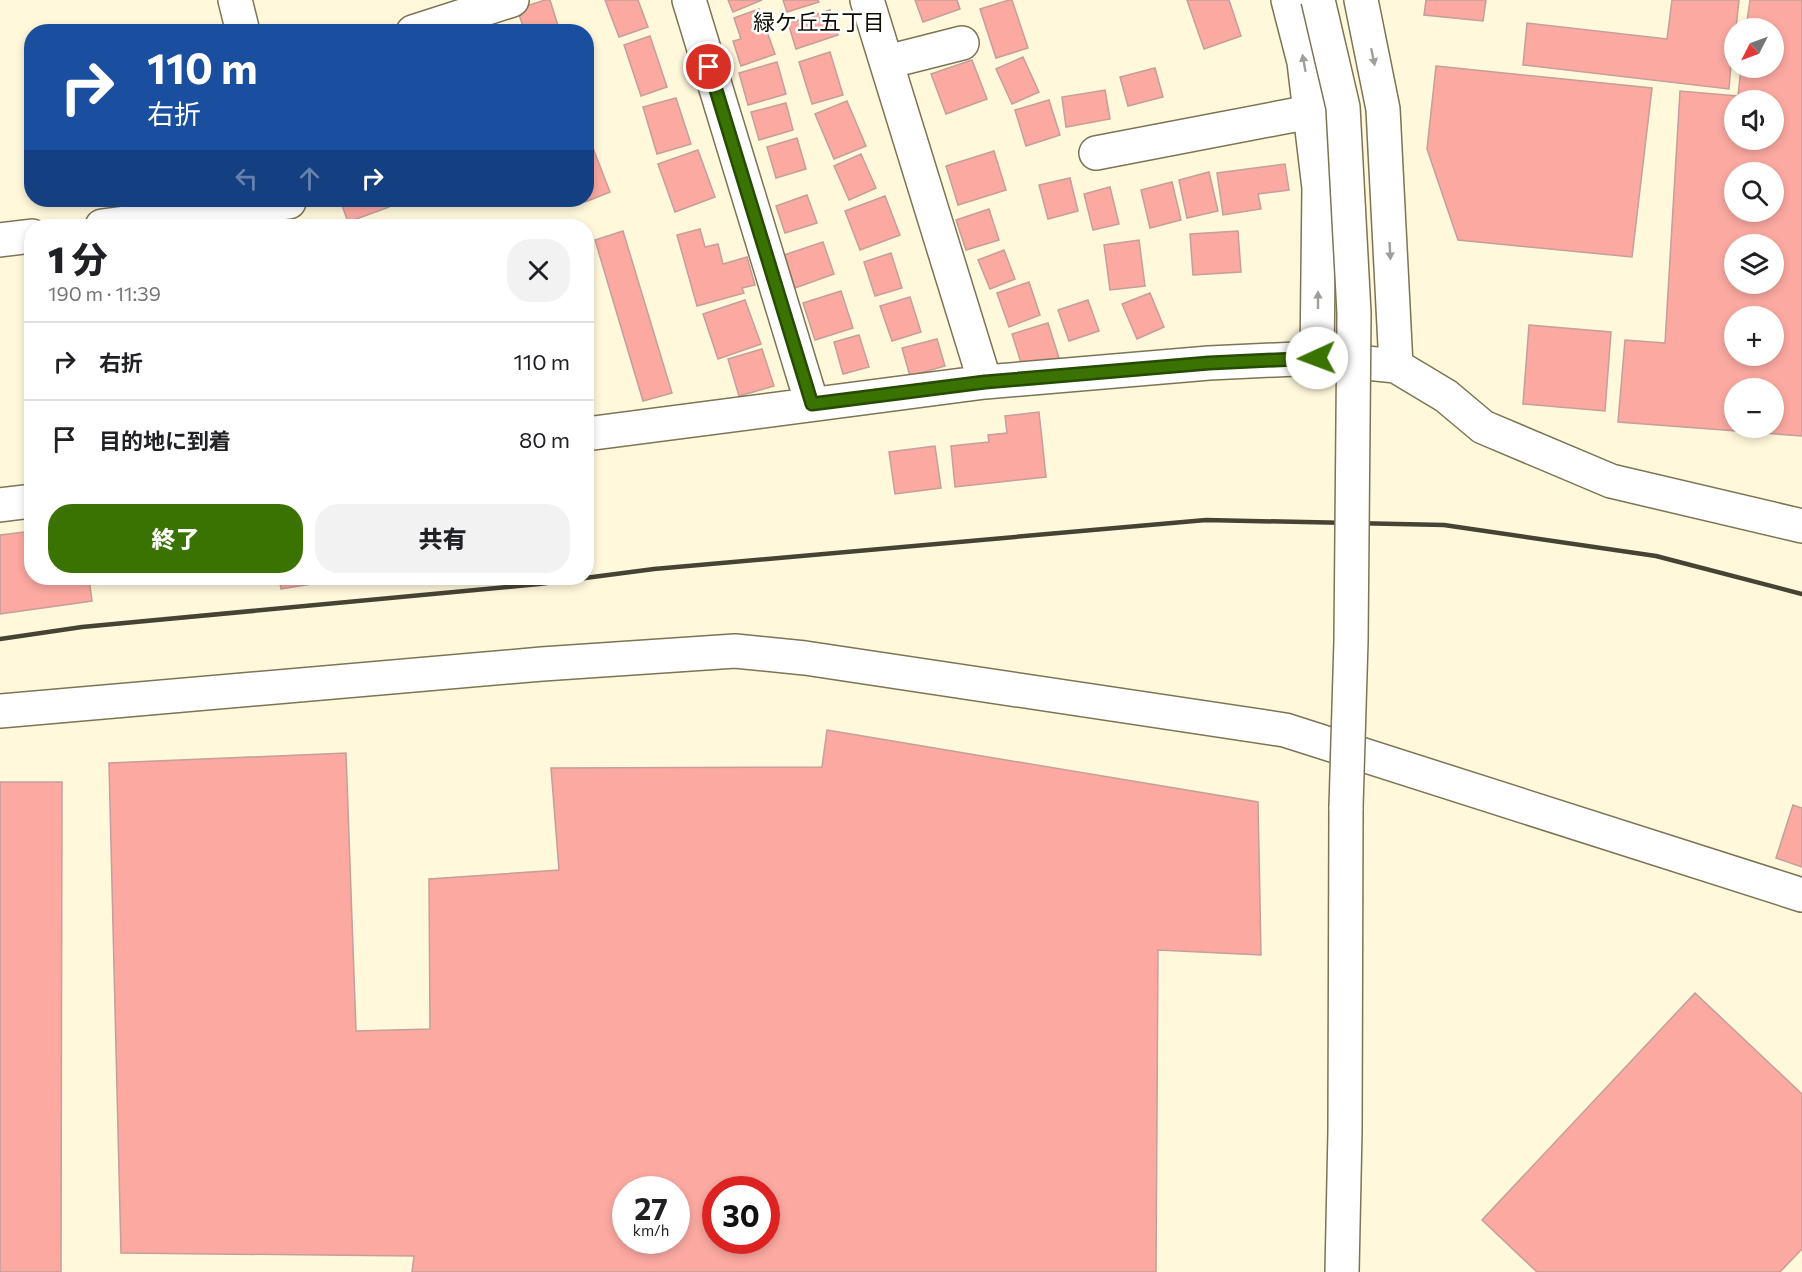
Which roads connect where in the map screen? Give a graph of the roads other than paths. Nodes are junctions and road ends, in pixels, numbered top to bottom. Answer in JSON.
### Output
{"nodes":[{"id":1,"x":235,"y":0,"type":"edge"},
{"id":2,"x":512,"y":0,"type":"edge"},
{"id":3,"x":688,"y":0,"type":"edge"},
{"id":4,"x":867,"y":0,"type":"edge"},
{"id":5,"x":1288,"y":0,"type":"edge"},
{"id":6,"x":1318,"y":0,"type":"edge"},
{"id":7,"x":1361,"y":0,"type":"edge"},
{"id":8,"x":241,"y":24,"type":"edge"},
{"id":9,"x":438,"y":24,"type":"edge"},
{"id":10,"x":962,"y":43,"type":"dead end"},
{"id":11,"x":886,"y":63,"type":"junction"},
{"id":12,"x":1310,"y":112,"type":"junction"},
{"id":13,"x":1096,"y":153,"type":"dead end"},
{"id":14,"x":292,"y":209,"type":"edge"},
{"id":15,"x":180,"y":219,"type":"edge"},
{"id":16,"x":24,"y":237,"type":"edge"},
{"id":17,"x":0,"y":240,"type":"edge"},
{"id":18,"x":1317,"y":358,"type":"junction"},
{"id":19,"x":1396,"y":366,"type":"junction"},
{"id":20,"x":985,"y":382,"type":"junction"},
{"id":21,"x":812,"y":404,"type":"junction"},
{"id":22,"x":594,"y":433,"type":"edge"},
{"id":23,"x":24,"y":502,"type":"edge"},
{"id":24,"x":0,"y":505,"type":"edge"},
{"id":25,"x":1802,"y":526,"type":"edge"},
{"id":26,"x":0,"y":711,"type":"edge"},
{"id":27,"x":1802,"y":895,"type":"edge"},
{"id":28,"x":1342,"y":1272,"type":"edge"}],
"edges":[{"from":1,"to":8,"type":"street"},
{"from":2,"to":9,"type":"street"},
{"from":3,"to":21,"type":"street"},
{"from":4,"to":11,"type":"street"},
{"from":12,"to":5,"type":"street","one_way":true},
{"from":6,"to":28,"type":"street","bridge":true},
{"from":7,"to":19,"type":"street","one_way":true},
{"from":10,"to":11,"type":"street"},
{"from":11,"to":20,"type":"street"},
{"from":12,"to":13,"type":"street"},
{"from":18,"to":12,"type":"street","one_way":true},
{"from":14,"to":15,"type":"street"},
{"from":16,"to":17,"type":"street"},
{"from":18,"to":19,"type":"street"},
{"from":18,"to":20,"type":"street"},
{"from":19,"to":25,"type":"street"},
{"from":20,"to":21,"type":"street"},
{"from":21,"to":22,"type":"street"},
{"from":23,"to":24,"type":"street"},
{"from":26,"to":27,"type":"street"}]}
